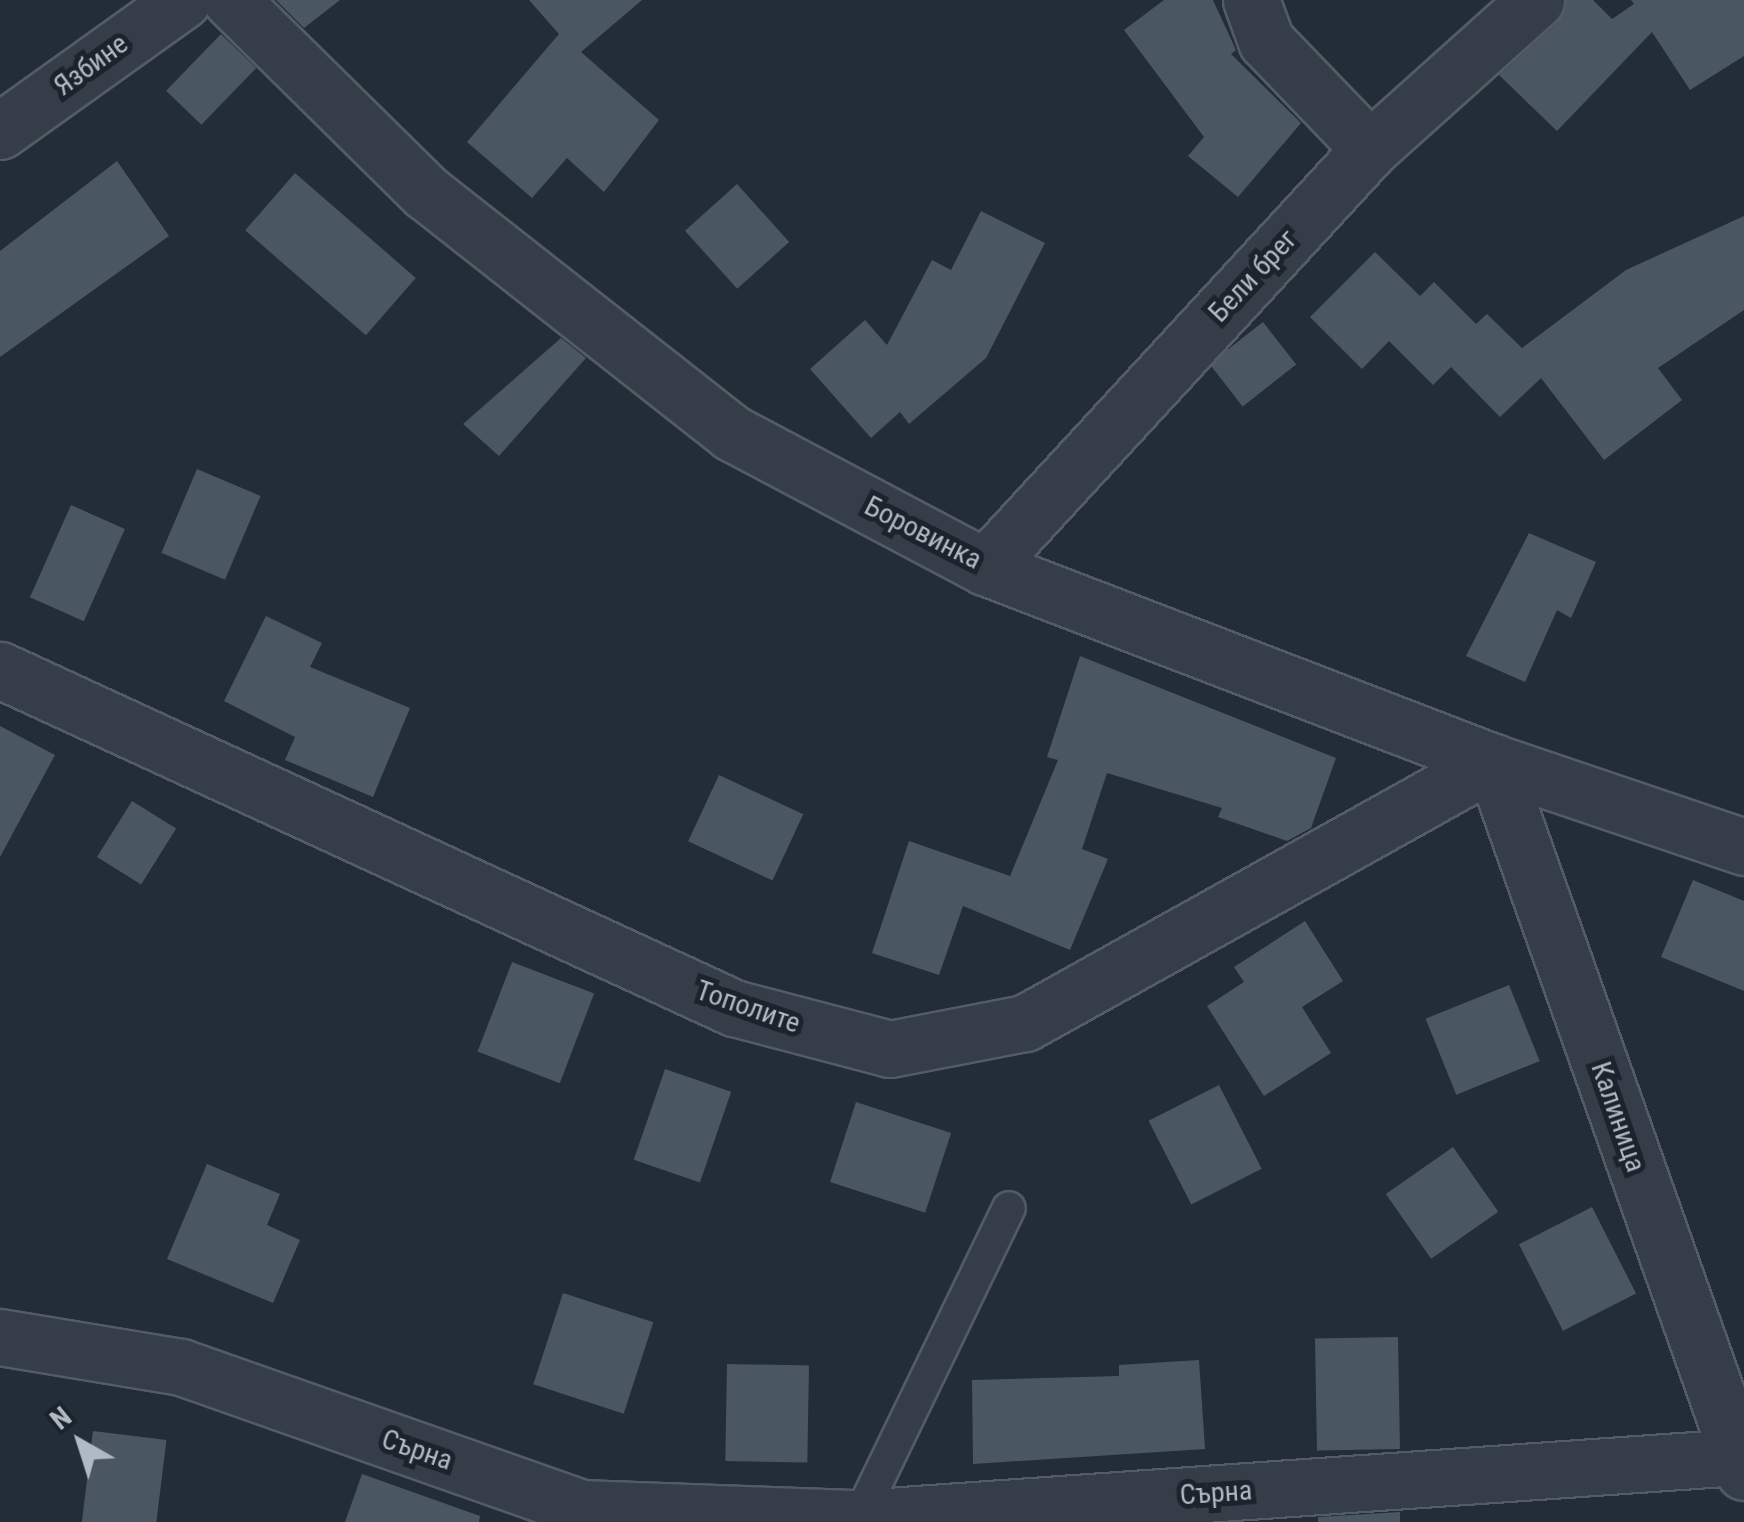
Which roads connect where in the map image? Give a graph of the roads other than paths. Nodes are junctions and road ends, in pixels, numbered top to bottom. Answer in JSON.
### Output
{"nodes":[{"id":1,"x":183,"y":0,"type":"edge"},
{"id":2,"x":231,"y":0,"type":"edge"},
{"id":3,"x":1250,"y":0,"type":"edge"},
{"id":4,"x":1536,"y":0,"type":"edge"},
{"id":5,"x":0,"y":130,"type":"edge"},
{"id":6,"x":1370,"y":148,"type":"junction"},
{"id":7,"x":985,"y":566,"type":"junction"},
{"id":8,"x":0,"y":670,"type":"edge"},
{"id":9,"x":1493,"y":762,"type":"junction"},
{"id":10,"x":1744,"y":847,"type":"edge"},
{"id":11,"x":1009,"y":1208,"type":"dead end"},
{"id":12,"x":0,"y":1338,"type":"edge"},
{"id":13,"x":1741,"y":1464,"type":"edge"},
{"id":14,"x":858,"y":1518,"type":"junction"}],
"edges":[{"from":1,"to":5,"type":"street","name":"Язбине"},
{"from":2,"to":7,"type":"street","name":"Боровинка"},
{"from":3,"to":6,"type":"street"},
{"from":4,"to":6,"type":"street","name":"Бели брег"},
{"from":6,"to":7,"type":"street","name":"Бели брег"},
{"from":7,"to":9,"type":"street","name":"Боровинка"},
{"from":8,"to":9,"type":"street","name":"Тополите"},
{"from":9,"to":10,"type":"street","name":"Боровинка"},
{"from":9,"to":13,"type":"street","name":"Калиница"},
{"from":11,"to":14,"type":"lane"},
{"from":12,"to":14,"type":"street","name":"Сърна"},
{"from":13,"to":14,"type":"street","name":"Сърна"}]}
